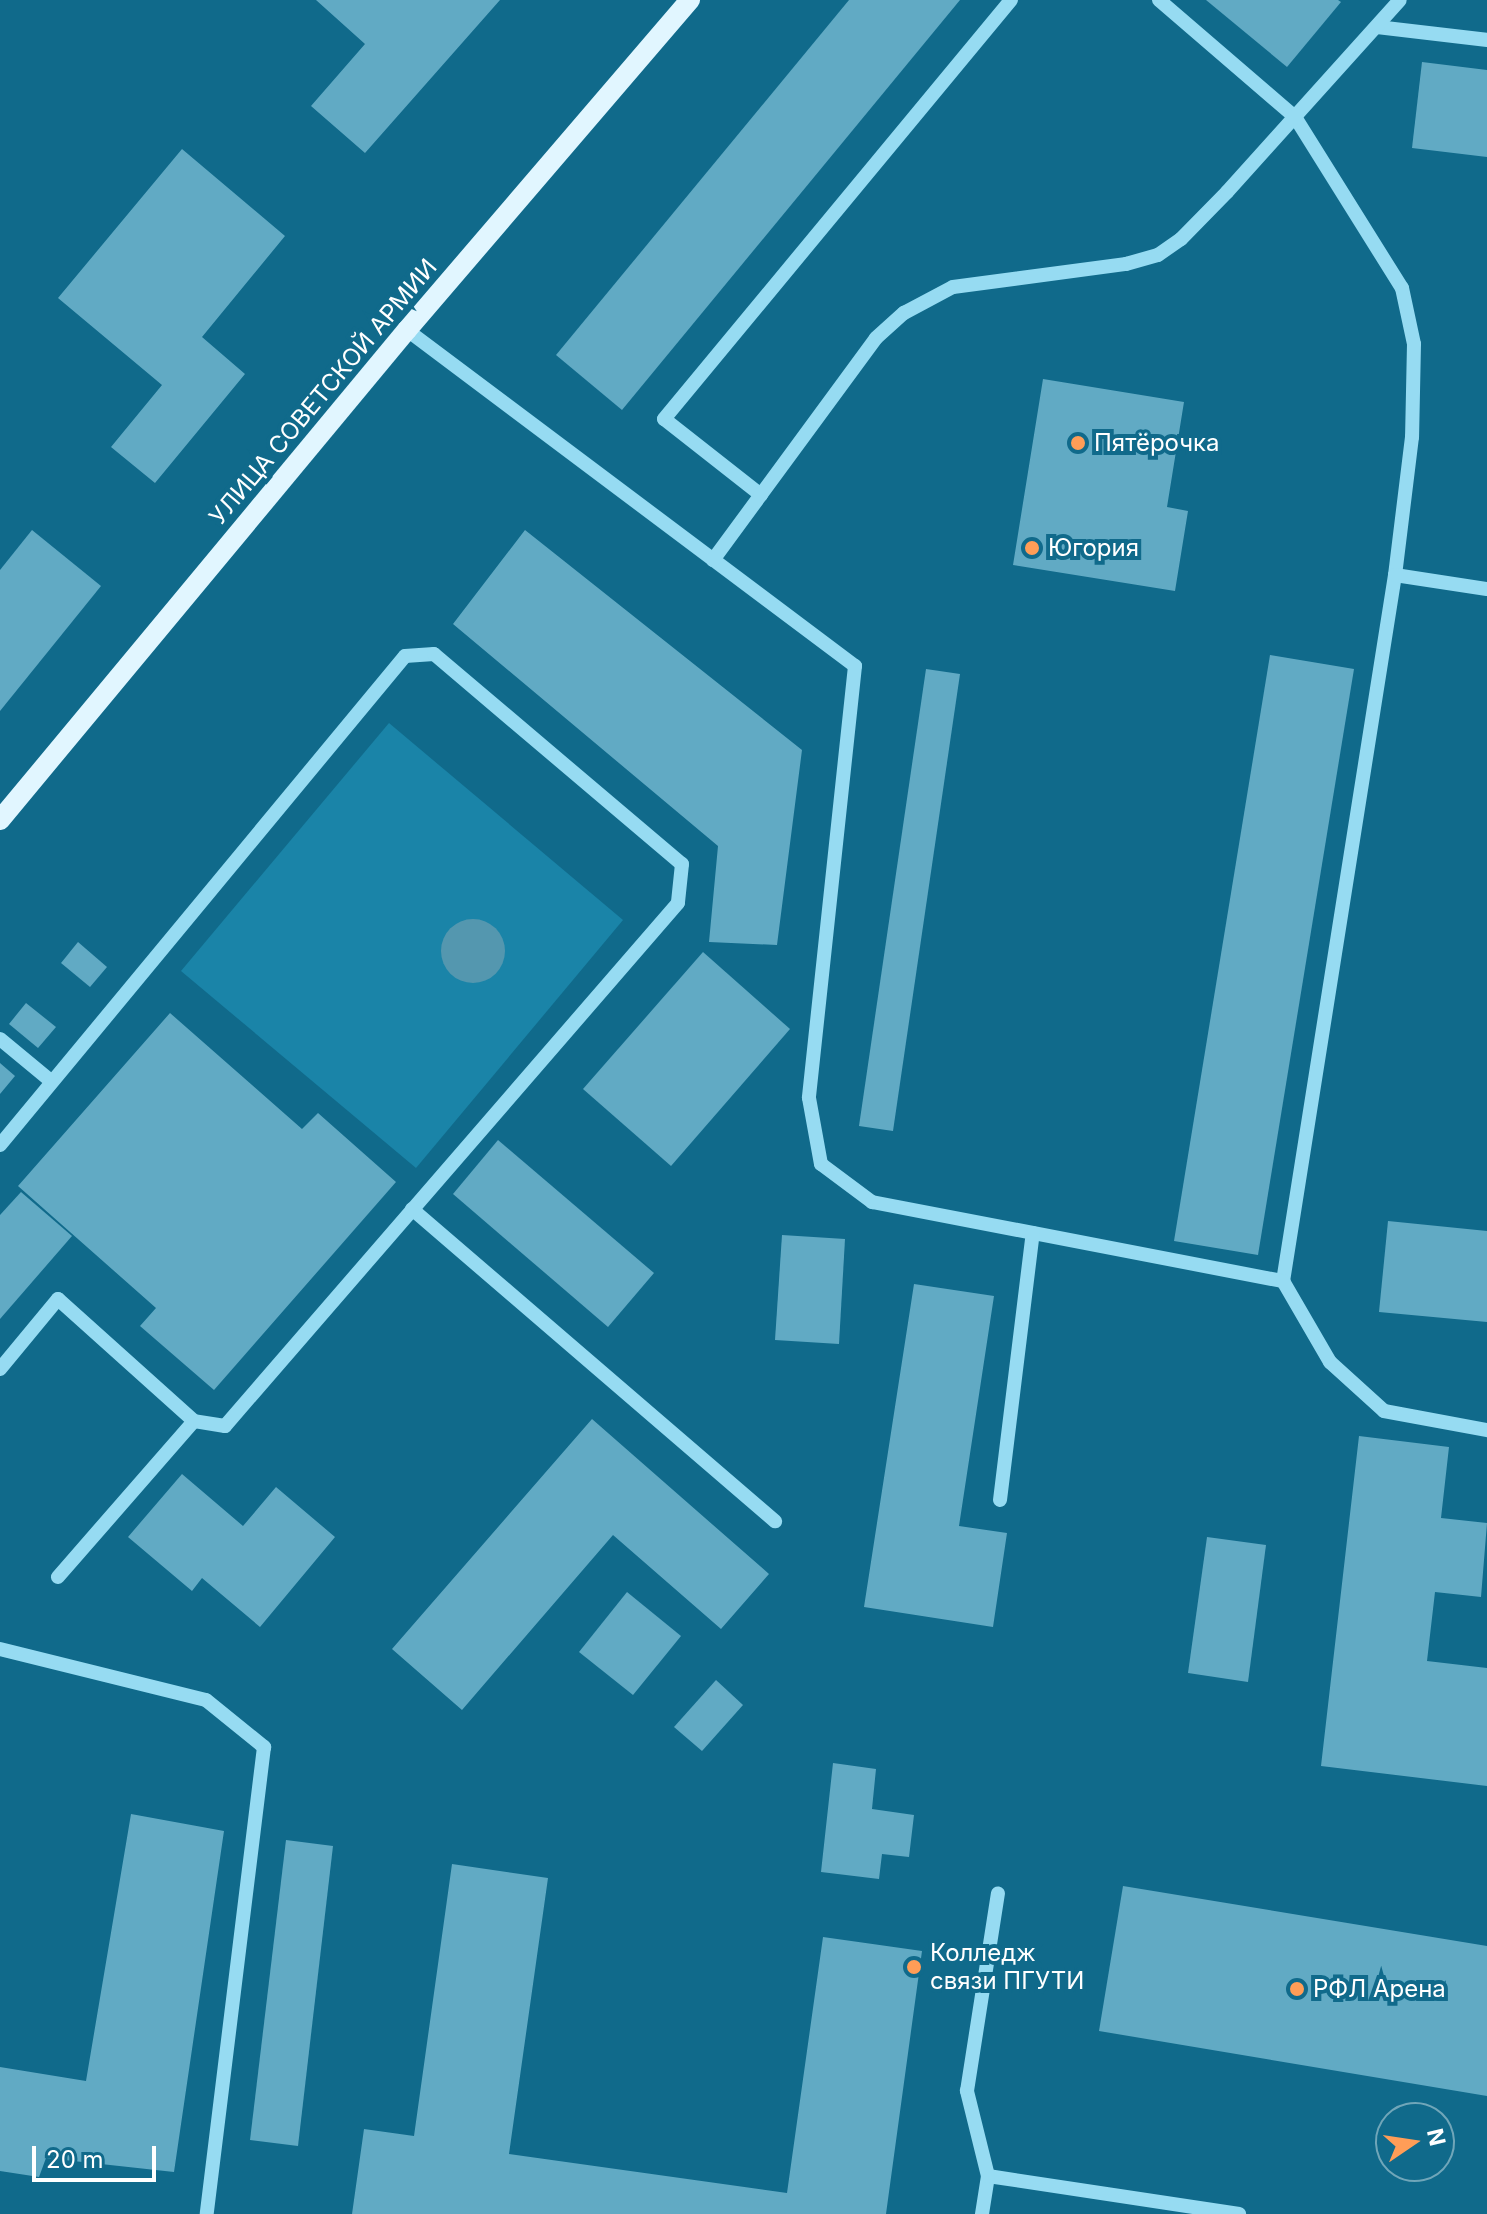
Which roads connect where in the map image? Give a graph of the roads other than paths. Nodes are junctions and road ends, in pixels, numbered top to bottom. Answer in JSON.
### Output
{"nodes":[{"id":1,"x":690,"y":0,"type":"edge"},
{"id":2,"x":1011,"y":0,"type":"edge"},
{"id":3,"x":1159,"y":0,"type":"edge"},
{"id":4,"x":1400,"y":0,"type":"edge"},
{"id":5,"x":1377,"y":27,"type":"junction"},
{"id":6,"x":1487,"y":40,"type":"edge"},
{"id":7,"x":1295,"y":117,"type":"junction"},
{"id":8,"x":407,"y":330,"type":"junction"},
{"id":9,"x":761,"y":495,"type":"junction"},
{"id":10,"x":713,"y":560,"type":"junction"},
{"id":11,"x":1395,"y":575,"type":"junction"},
{"id":12,"x":1487,"y":589,"type":"edge"},
{"id":13,"x":0,"y":820,"type":"edge"},
{"id":14,"x":0,"y":1039,"type":"edge"},
{"id":15,"x":52,"y":1082,"type":"junction"},
{"id":16,"x":0,"y":1145,"type":"edge"},
{"id":17,"x":412,"y":1209,"type":"junction"},
{"id":18,"x":1033,"y":1233,"type":"junction"},
{"id":19,"x":1283,"y":1281,"type":"junction"},
{"id":20,"x":0,"y":1369,"type":"edge"},
{"id":21,"x":194,"y":1421,"type":"junction"},
{"id":22,"x":1487,"y":1430,"type":"edge"},
{"id":23,"x":1000,"y":1500,"type":"dead end"},
{"id":24,"x":775,"y":1521,"type":"dead end"},
{"id":25,"x":58,"y":1577,"type":"dead end"},
{"id":26,"x":0,"y":1649,"type":"edge"},
{"id":27,"x":998,"y":1893,"type":"dead end"},
{"id":28,"x":988,"y":2176,"type":"junction"},
{"id":29,"x":207,"y":2214,"type":"edge"},
{"id":30,"x":982,"y":2214,"type":"edge"},
{"id":31,"x":1239,"y":2214,"type":"edge"}],
"edges":[{"from":1,"to":8,"type":"main road","name":"УЛИЦА СОВЕТСКОЙ АРМИИ"},
{"from":2,"to":9,"type":"lane"},
{"from":3,"to":7,"type":"lane"},
{"from":4,"to":5,"type":"lane"},
{"from":5,"to":6,"type":"lane"},
{"from":5,"to":7,"type":"lane"},
{"from":7,"to":9,"type":"lane"},
{"from":7,"to":11,"type":"lane"},
{"from":8,"to":10,"type":"lane"},
{"from":8,"to":13,"type":"main road","name":"УЛИЦА СОВЕТСКОЙ АРМИИ"},
{"from":9,"to":10,"type":"lane"},
{"from":10,"to":18,"type":"lane"},
{"from":11,"to":12,"type":"lane"},
{"from":11,"to":19,"type":"lane"},
{"from":14,"to":15,"type":"lane"},
{"from":15,"to":16,"type":"lane"},
{"from":15,"to":17,"type":"lane"},
{"from":17,"to":21,"type":"lane"},
{"from":17,"to":24,"type":"lane"},
{"from":18,"to":19,"type":"lane"},
{"from":18,"to":23,"type":"lane"},
{"from":19,"to":22,"type":"lane"},
{"from":20,"to":21,"type":"lane"},
{"from":21,"to":25,"type":"lane"},
{"from":26,"to":29,"type":"lane"},
{"from":27,"to":28,"type":"lane"},
{"from":28,"to":30,"type":"lane"},
{"from":28,"to":31,"type":"lane"}]}
